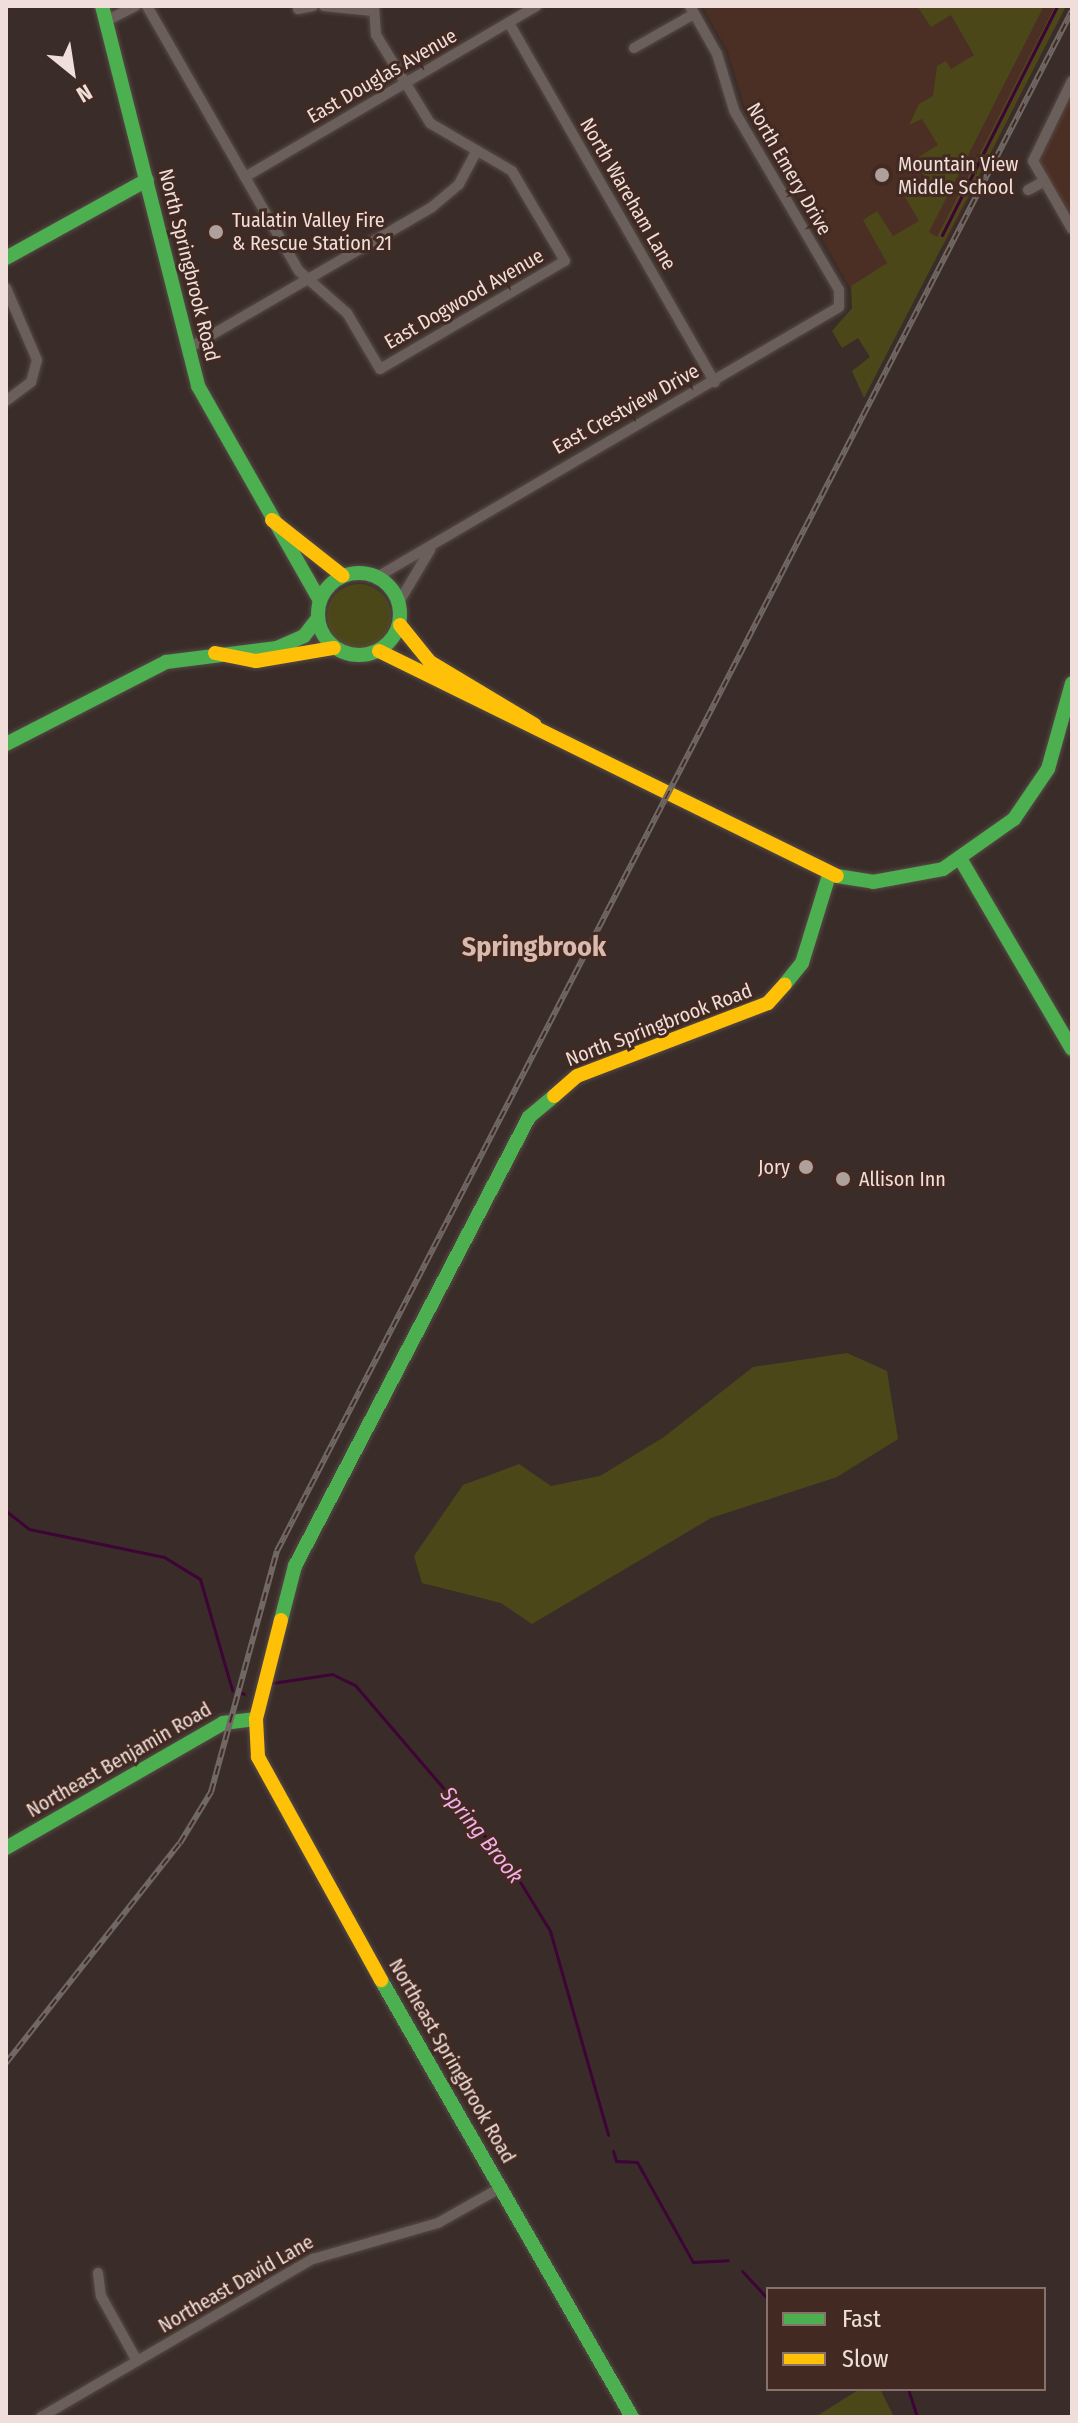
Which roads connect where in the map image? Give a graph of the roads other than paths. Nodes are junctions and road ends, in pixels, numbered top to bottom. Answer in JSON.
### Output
{"nodes":[{"id":1,"x":135,"y":6,"type":"edge"},
{"id":2,"x":147,"y":6,"type":"edge"},
{"id":3,"x":313,"y":6,"type":"edge"},
{"id":4,"x":324,"y":6,"type":"edge"},
{"id":5,"x":537,"y":6,"type":"edge"},
{"id":6,"x":374,"y":8,"type":"edge"},
{"id":7,"x":298,"y":9,"type":"dead end"},
{"id":8,"x":692,"y":10,"type":"edge"},
{"id":9,"x":104,"y":13,"type":"edge"},
{"id":10,"x":509,"y":23,"type":"junction"},
{"id":11,"x":634,"y":48,"type":"dead end"},
{"id":12,"x":1072,"y":81,"type":"edge"},
{"id":13,"x":405,"y":84,"type":"junction"},
{"id":14,"x":477,"y":150,"type":"junction"},
{"id":15,"x":245,"y":177,"type":"junction"},
{"id":16,"x":147,"y":180,"type":"junction"},
{"id":17,"x":1043,"y":182,"type":"junction"},
{"id":18,"x":1028,"y":190,"type":"dead end"},
{"id":19,"x":1072,"y":229,"type":"edge"},
{"id":20,"x":6,"y":258,"type":"edge"},
{"id":21,"x":307,"y":280,"type":"junction"},
{"id":22,"x":6,"y":288,"type":"edge"},
{"id":23,"x":841,"y":304,"type":"joint"},
{"id":24,"x":189,"y":348,"type":"junction"},
{"id":25,"x":715,"y":382,"type":"junction"},
{"id":26,"x":6,"y":401,"type":"edge"},
{"id":27,"x":272,"y":520,"type":"junction"},
{"id":28,"x":430,"y":550,"type":"junction"},
{"id":29,"x":343,"y":576,"type":"junction"},
{"id":30,"x":377,"y":577,"type":"junction"},
{"id":31,"x":320,"y":601,"type":"junction"},
{"id":32,"x":399,"y":602,"type":"junction"},
{"id":33,"x":318,"y":618,"type":"junction"},
{"id":34,"x":400,"y":625,"type":"junction"},
{"id":35,"x":334,"y":648,"type":"junction"},
{"id":36,"x":379,"y":651,"type":"junction"},
{"id":37,"x":215,"y":653,"type":"junction"},
{"id":38,"x":1072,"y":683,"type":"edge"},
{"id":39,"x":536,"y":726,"type":"junction"},
{"id":40,"x":6,"y":744,"type":"edge"},
{"id":41,"x":961,"y":860,"type":"junction"},
{"id":42,"x":829,"y":875,"type":"junction"},
{"id":43,"x":1072,"y":1049,"type":"edge"},
{"id":44,"x":256,"y":1719,"type":"junction"},
{"id":45,"x":6,"y":1848,"type":"edge"},
{"id":46,"x":502,"y":2187,"type":"junction"},
{"id":47,"x":98,"y":2273,"type":"dead end"},
{"id":48,"x":137,"y":2361,"type":"junction"},
{"id":49,"x":41,"y":2417,"type":"edge"},
{"id":50,"x":632,"y":2417,"type":"edge"}],
"edges":[{"from":1,"to":9,"type":"street"},
{"from":2,"to":15,"type":"street"},
{"from":3,"to":7,"type":"street"},
{"from":4,"to":6,"type":"street"},
{"from":5,"to":10,"type":"street","name":"East Douglas Avenue"},
{"from":6,"to":13,"type":"street"},
{"from":8,"to":11,"type":"street"},
{"from":8,"to":23,"type":"street","name":"North Emery Drive"},
{"from":9,"to":16,"type":"street","name":"North Springbrook Road"},
{"from":10,"to":13,"type":"street","name":"East Douglas Avenue"},
{"from":10,"to":25,"type":"street","name":"North Wareham Lane"},
{"from":12,"to":17,"type":"street"},
{"from":13,"to":14,"type":"street"},
{"from":13,"to":15,"type":"street","name":"East Douglas Avenue"},
{"from":14,"to":21,"type":"street"},
{"from":14,"to":21,"type":"street","name":"East Dogwood Avenue"},
{"from":15,"to":21,"type":"street"},
{"from":16,"to":20,"type":"street"},
{"from":16,"to":24,"type":"street","name":"North Springbrook Road"},
{"from":17,"to":18,"type":"street"},
{"from":17,"to":19,"type":"street"},
{"from":21,"to":24,"type":"street"},
{"from":22,"to":26,"type":"street"},
{"from":23,"to":25,"type":"street","name":"East Crestview Drive"},
{"from":24,"to":27,"type":"street","name":"North Springbrook Road"},
{"from":25,"to":28,"type":"street","name":"East Crestview Drive"},
{"from":27,"to":29,"type":"street","name":"North Springbrook Road"},
{"from":27,"to":31,"type":"street","name":"North Springbrook Road"},
{"from":28,"to":30,"type":"street","name":"East Crestview Drive"},
{"from":28,"to":32,"type":"street","name":"East Crestview Drive"},
{"from":29,"to":30,"type":"street"},
{"from":29,"to":31,"type":"street"},
{"from":30,"to":32,"type":"street"},
{"from":31,"to":33,"type":"street"},
{"from":32,"to":34,"type":"street"},
{"from":33,"to":35,"type":"street"},
{"from":33,"to":37,"type":"street"},
{"from":34,"to":36,"type":"street"},
{"from":34,"to":39,"type":"street"},
{"from":35,"to":36,"type":"street"},
{"from":35,"to":37,"type":"street"},
{"from":36,"to":39,"type":"street"},
{"from":37,"to":40,"type":"street"},
{"from":38,"to":41,"type":"street"},
{"from":39,"to":42,"type":"street"},
{"from":41,"to":42,"type":"street"},
{"from":41,"to":43,"type":"street"},
{"from":42,"to":44,"type":"street","name":"North Springbrook Road"},
{"from":44,"to":45,"type":"street","name":"Northeast Benjamin Road"},
{"from":44,"to":46,"type":"street","name":"Northeast Springbrook Road"},
{"from":46,"to":48,"type":"street","name":"Northeast David Lane"},
{"from":46,"to":50,"type":"street","name":"Northeast Springbrook Road"},
{"from":47,"to":48,"type":"street"},
{"from":48,"to":49,"type":"street","name":"Northeast David Lane"}]}
